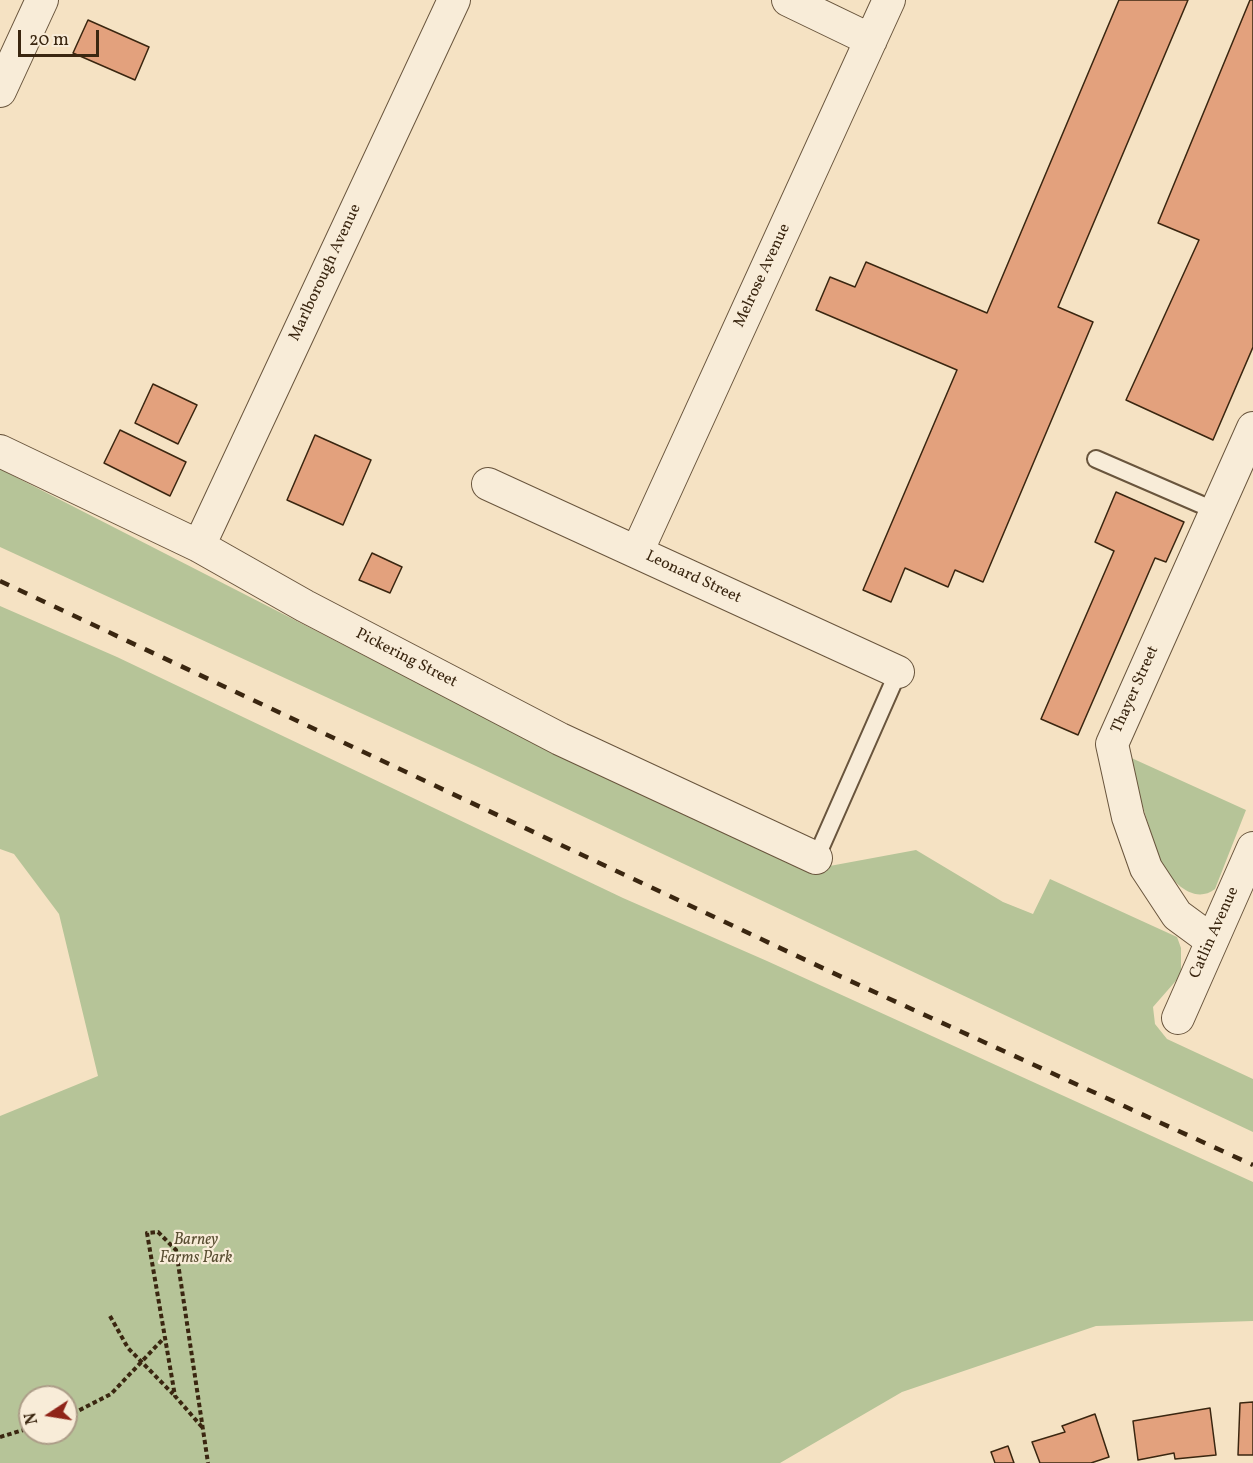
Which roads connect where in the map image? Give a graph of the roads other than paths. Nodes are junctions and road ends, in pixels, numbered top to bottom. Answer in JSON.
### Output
{"nodes":[{"id":1,"x":42,"y":0,"type":"edge"},
{"id":2,"x":454,"y":0,"type":"edge"},
{"id":3,"x":788,"y":0,"type":"edge"},
{"id":4,"x":889,"y":0,"type":"edge"},
{"id":5,"x":871,"y":40,"type":"junction"},
{"id":6,"x":0,"y":91,"type":"edge"},
{"id":7,"x":1253,"y":428,"type":"edge"},
{"id":8,"x":0,"y":451,"type":"edge"},
{"id":9,"x":1096,"y":459,"type":"dead end"},
{"id":10,"x":488,"y":484,"type":"dead end"},
{"id":11,"x":1216,"y":511,"type":"junction"},
{"id":12,"x":199,"y":546,"type":"junction"},
{"id":13,"x":637,"y":552,"type":"junction"},
{"id":14,"x":898,"y":672,"type":"joint"},
{"id":15,"x":1253,"y":848,"type":"edge"},
{"id":16,"x":816,"y":858,"type":"joint"},
{"id":17,"x":1211,"y":940,"type":"junction"},
{"id":18,"x":1178,"y":1018,"type":"dead end"}],
"edges":[{"from":1,"to":6,"type":"street"},
{"from":2,"to":12,"type":"street","name":"Marlborough Avenue"},
{"from":3,"to":5,"type":"street"},
{"from":4,"to":5,"type":"street","name":"Melrose Avenue"},
{"from":5,"to":13,"type":"street","name":"Melrose Avenue"},
{"from":7,"to":11,"type":"street","name":"Thayer Street"},
{"from":8,"to":12,"type":"street","name":"Pickering Street"},
{"from":9,"to":11,"type":"lane"},
{"from":10,"to":13,"type":"street","name":"Leonard Street"},
{"from":11,"to":17,"type":"street","name":"Thayer Street"},
{"from":12,"to":16,"type":"street","name":"Pickering Street"},
{"from":13,"to":14,"type":"street","name":"Leonard Street"},
{"from":14,"to":16,"type":"lane"},
{"from":15,"to":17,"type":"street","name":"Catlin Avenue"},
{"from":17,"to":18,"type":"street","name":"Catlin Avenue"}]}
